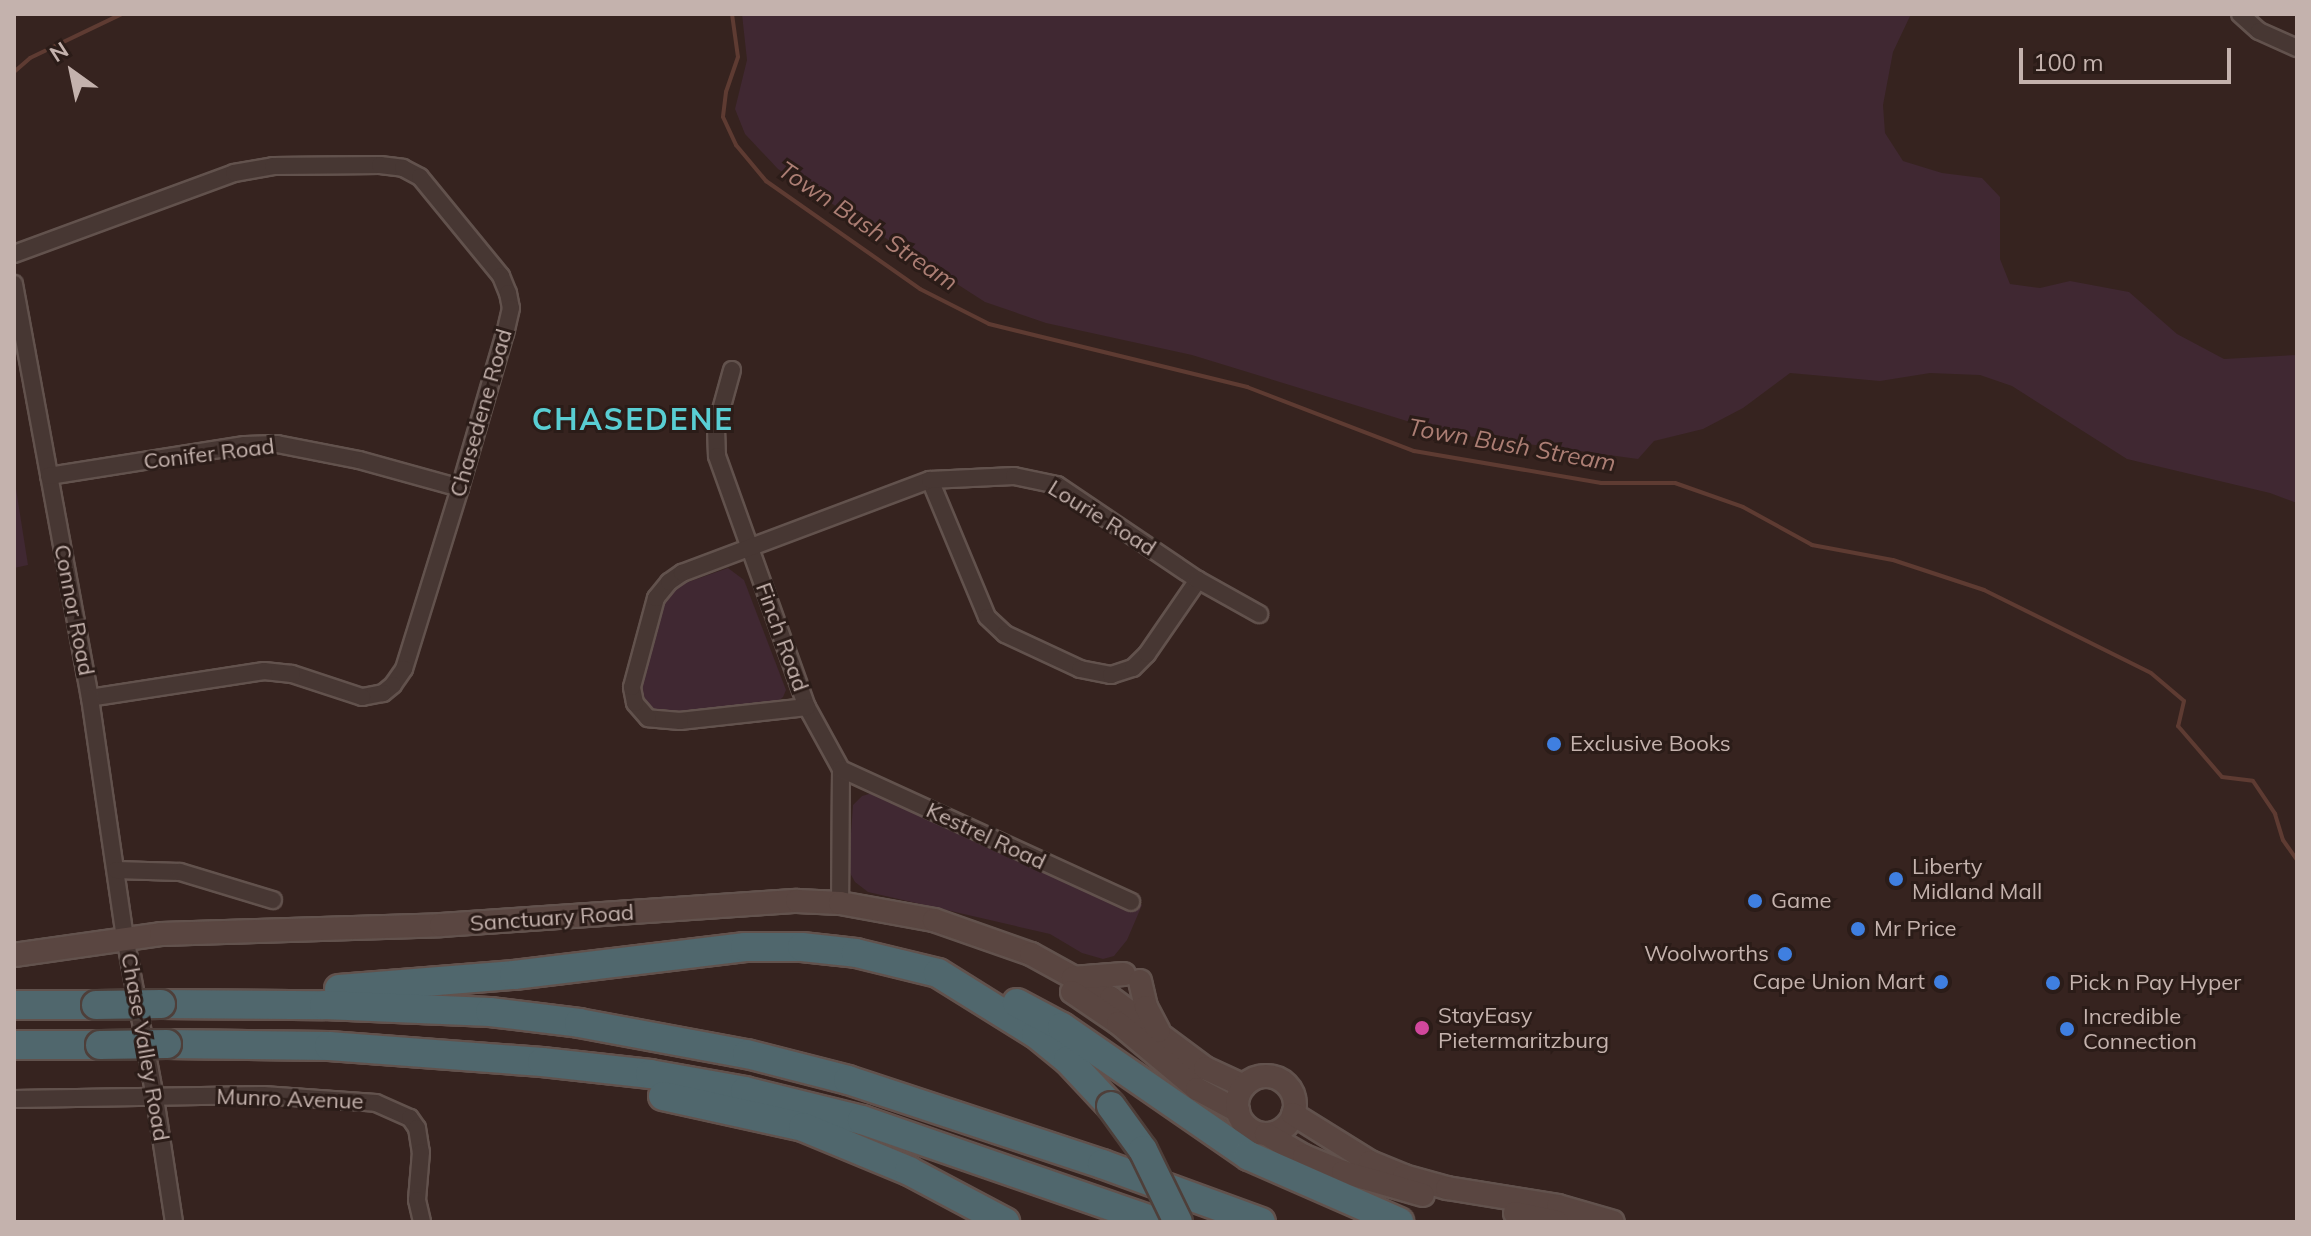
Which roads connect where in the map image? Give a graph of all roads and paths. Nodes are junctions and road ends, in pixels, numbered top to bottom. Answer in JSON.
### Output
{"nodes":[{"id":1,"x":2240,"y":14,"type":"edge"},
{"id":2,"x":2297,"y":48,"type":"edge"},
{"id":3,"x":14,"y":254,"type":"edge"},
{"id":4,"x":14,"y":284,"type":"edge"},
{"id":5,"x":732,"y":370,"type":"dead end"},
{"id":6,"x":49,"y":476,"type":"junction"},
{"id":7,"x":930,"y":480,"type":"junction"},
{"id":8,"x":460,"y":488,"type":"junction"},
{"id":9,"x":750,"y":548,"type":"junction"},
{"id":10,"x":1198,"y":580,"type":"junction"},
{"id":11,"x":1259,"y":614,"type":"dead end"},
{"id":12,"x":90,"y":698,"type":"junction"},
{"id":13,"x":807,"y":707,"type":"junction"},
{"id":14,"x":841,"y":769,"type":"junction"},
{"id":15,"x":116,"y":870,"type":"junction"},
{"id":16,"x":273,"y":900,"type":"dead end"},
{"id":17,"x":1131,"y":902,"type":"dead end"},
{"id":18,"x":840,"y":903,"type":"junction"},
{"id":19,"x":974,"y":934,"type":"junction"},
{"id":20,"x":125,"y":937,"type":"junction"},
{"id":21,"x":14,"y":955,"type":"edge"},
{"id":22,"x":938,"y":973,"type":"junction"},
{"id":23,"x":1072,"y":978,"type":"junction"},
{"id":24,"x":199,"y":1003,"type":"junction"},
{"id":25,"x":14,"y":1005,"type":"edge"},
{"id":26,"x":1163,"y":1038,"type":"junction"},
{"id":27,"x":14,"y":1045,"type":"edge"},
{"id":28,"x":542,"y":1062,"type":"junction"},
{"id":29,"x":1244,"y":1086,"type":"junction"},
{"id":30,"x":155,"y":1098,"type":"junction"},
{"id":31,"x":14,"y":1099,"type":"edge"},
{"id":32,"x":1238,"y":1111,"type":"junction"},
{"id":33,"x":1293,"y":1114,"type":"junction"},
{"id":34,"x":1266,"y":1134,"type":"junction"},
{"id":35,"x":174,"y":1222,"type":"edge"},
{"id":36,"x":422,"y":1222,"type":"edge"},
{"id":37,"x":1005,"y":1222,"type":"edge"},
{"id":38,"x":1157,"y":1222,"type":"edge"},
{"id":39,"x":1178,"y":1222,"type":"edge"},
{"id":40,"x":1261,"y":1222,"type":"edge"},
{"id":41,"x":1399,"y":1222,"type":"edge"},
{"id":42,"x":1557,"y":1222,"type":"edge"},
{"id":43,"x":1613,"y":1222,"type":"edge"}],
"edges":[{"from":1,"to":2,"type":"street"},
{"from":3,"to":8,"type":"street","name":"Chasedene Road"},
{"from":4,"to":6,"type":"street","name":"Connor Road"},
{"from":5,"to":9,"type":"street","name":"Finch Road"},
{"from":6,"to":8,"type":"street","name":"Conifer Road"},
{"from":6,"to":12,"type":"street","name":"Connor Road"},
{"from":7,"to":9,"type":"street","name":"Lourie Road"},
{"from":7,"to":10,"type":"street","name":"Lourie Road"},
{"from":7,"to":10,"type":"street"},
{"from":8,"to":12,"type":"street","name":"Chasedene Road"},
{"from":9,"to":13,"type":"street","name":"Finch Road"},
{"from":9,"to":13,"type":"street","name":"Lourie Road"},
{"from":10,"to":11,"type":"street","name":"Lourie Road"},
{"from":12,"to":15,"type":"street","name":"Connor Road"},
{"from":13,"to":14,"type":"street","name":"Finch Road"},
{"from":14,"to":17,"type":"street","name":"Kestrel Road"},
{"from":14,"to":18,"type":"street","name":"Finch Road"},
{"from":15,"to":16,"type":"street"},
{"from":15,"to":20,"type":"street","name":"Connor Road"},
{"from":18,"to":19,"type":"street","name":"Sanctuary Road"},
{"from":18,"to":20,"type":"street","name":"Sanctuary Road"},
{"from":19,"to":23,"type":"street","name":"Sanctuary Road"},
{"from":19,"to":32,"type":"street","name":"Sanctuary Road"},
{"from":20,"to":21,"type":"street","name":"Chase Valley Road"},
{"from":20,"to":30,"type":"street","name":"Chase Valley Road"},
{"from":22,"to":24,"type":"highway"},
{"from":22,"to":39,"type":"highway","bridge":true},
{"from":22,"to":41,"type":"highway"},
{"from":23,"to":26,"type":"street","name":"Sanctuary Road"},
{"from":23,"to":26,"type":"street"},
{"from":24,"to":25,"type":"highway","bridge":true},
{"from":24,"to":40,"type":"highway"},
{"from":26,"to":29,"type":"street","name":"Sanctuary Road"},
{"from":27,"to":28,"type":"highway","bridge":true},
{"from":28,"to":37,"type":"highway"},
{"from":28,"to":38,"type":"highway"},
{"from":29,"to":32,"type":"street"},
{"from":29,"to":33,"type":"street"},
{"from":30,"to":31,"type":"street","name":"Munro Avenue"},
{"from":30,"to":35,"type":"street","name":"Chase Valley Road"},
{"from":30,"to":36,"type":"street","name":"Munro Avenue"},
{"from":32,"to":34,"type":"street"},
{"from":33,"to":34,"type":"street"},
{"from":33,"to":43,"type":"street"},
{"from":34,"to":42,"type":"street"}]}
